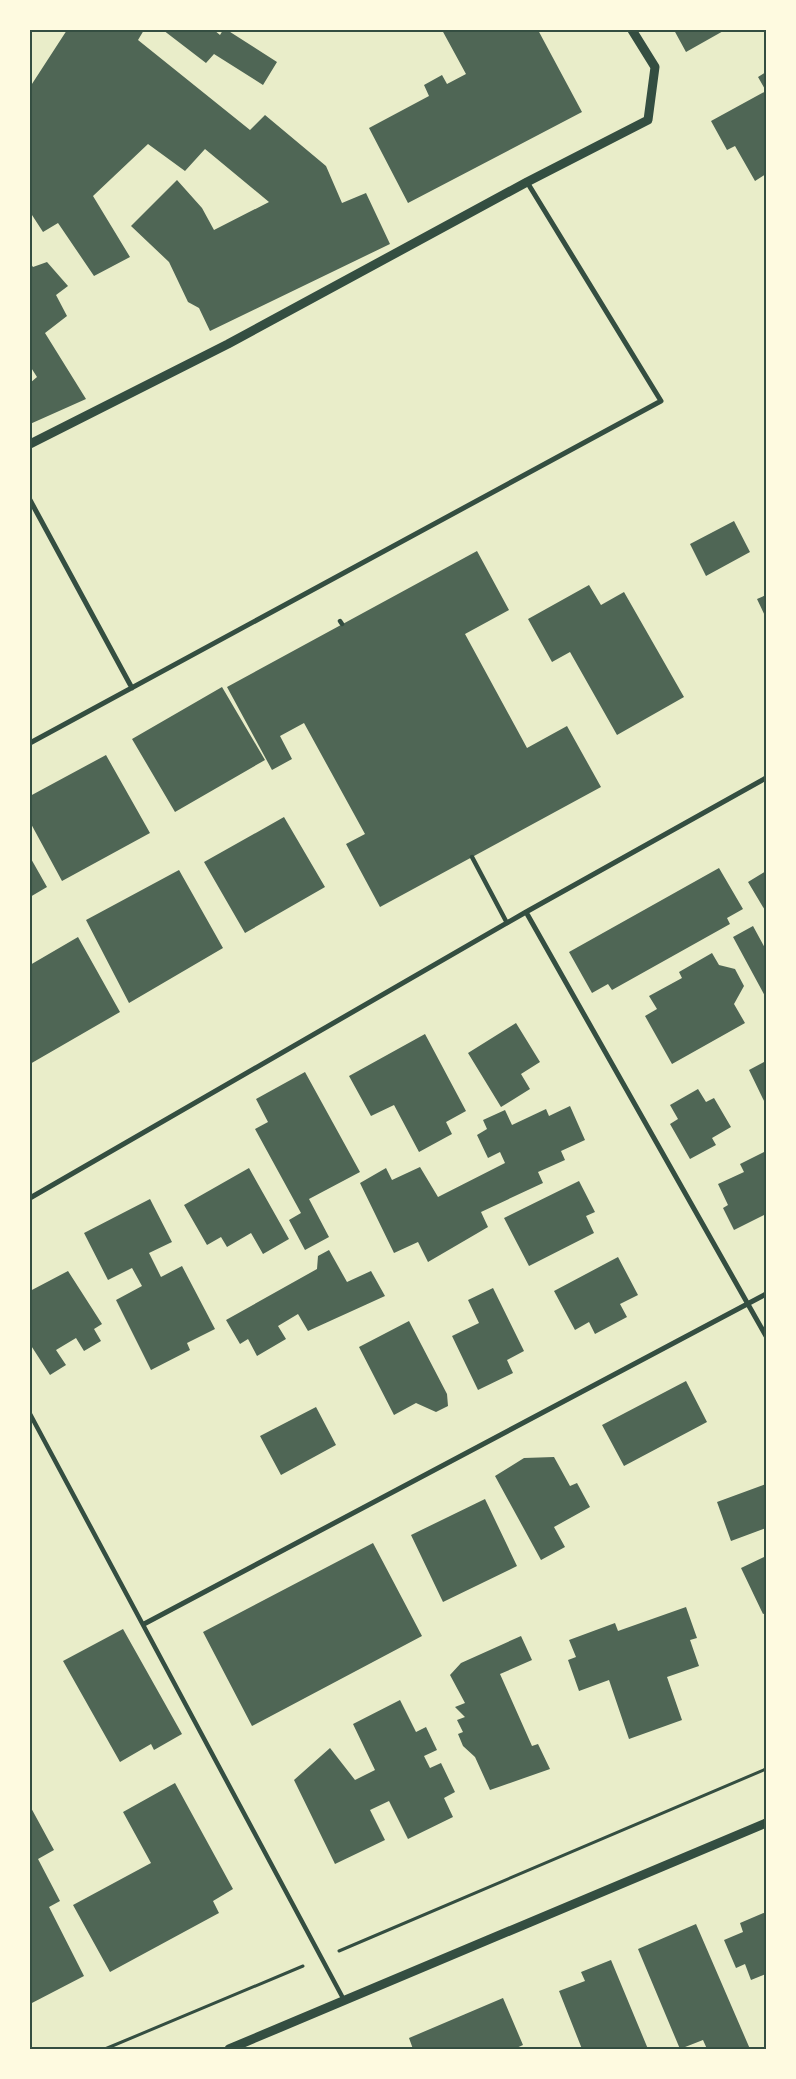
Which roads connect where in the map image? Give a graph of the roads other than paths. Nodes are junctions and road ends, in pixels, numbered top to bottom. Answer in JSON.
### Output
{"nodes":[{"id":1,"x":632,"y":30,"type":"edge"},
{"id":2,"x":527,"y":182,"type":"junction"},
{"id":3,"x":30,"y":444,"type":"edge"},
{"id":4,"x":30,"y":500,"type":"edge"},
{"id":5,"x":132,"y":688,"type":"junction"},
{"id":6,"x":30,"y":743,"type":"edge"},
{"id":7,"x":766,"y":778,"type":"edge"},
{"id":8,"x":472,"y":857,"type":"dead end"},
{"id":9,"x":526,"y":912,"type":"junction"},
{"id":10,"x":507,"y":923,"type":"junction"},
{"id":11,"x":30,"y":1198,"type":"edge"},
{"id":12,"x":766,"y":1294,"type":"edge"},
{"id":13,"x":748,"y":1304,"type":"junction"},
{"id":14,"x":766,"y":1336,"type":"edge"},
{"id":15,"x":30,"y":1414,"type":"edge"},
{"id":16,"x":144,"y":1624,"type":"junction"},
{"id":17,"x":766,"y":1823,"type":"edge"},
{"id":18,"x":344,"y":2000,"type":"junction"},
{"id":19,"x":229,"y":2049,"type":"edge"}],
"edges":[{"from":1,"to":2,"type":"street"},
{"from":2,"to":3,"type":"street"},
{"from":2,"to":5,"type":"street"},
{"from":4,"to":5,"type":"street"},
{"from":5,"to":6,"type":"street"},
{"from":7,"to":9,"type":"street"},
{"from":8,"to":10,"type":"street"},
{"from":9,"to":10,"type":"street"},
{"from":9,"to":13,"type":"street"},
{"from":10,"to":11,"type":"street"},
{"from":12,"to":13,"type":"street"},
{"from":13,"to":14,"type":"street"},
{"from":13,"to":16,"type":"street"},
{"from":15,"to":16,"type":"street"},
{"from":16,"to":18,"type":"street"},
{"from":17,"to":18,"type":"street"},
{"from":18,"to":19,"type":"street"}]}
